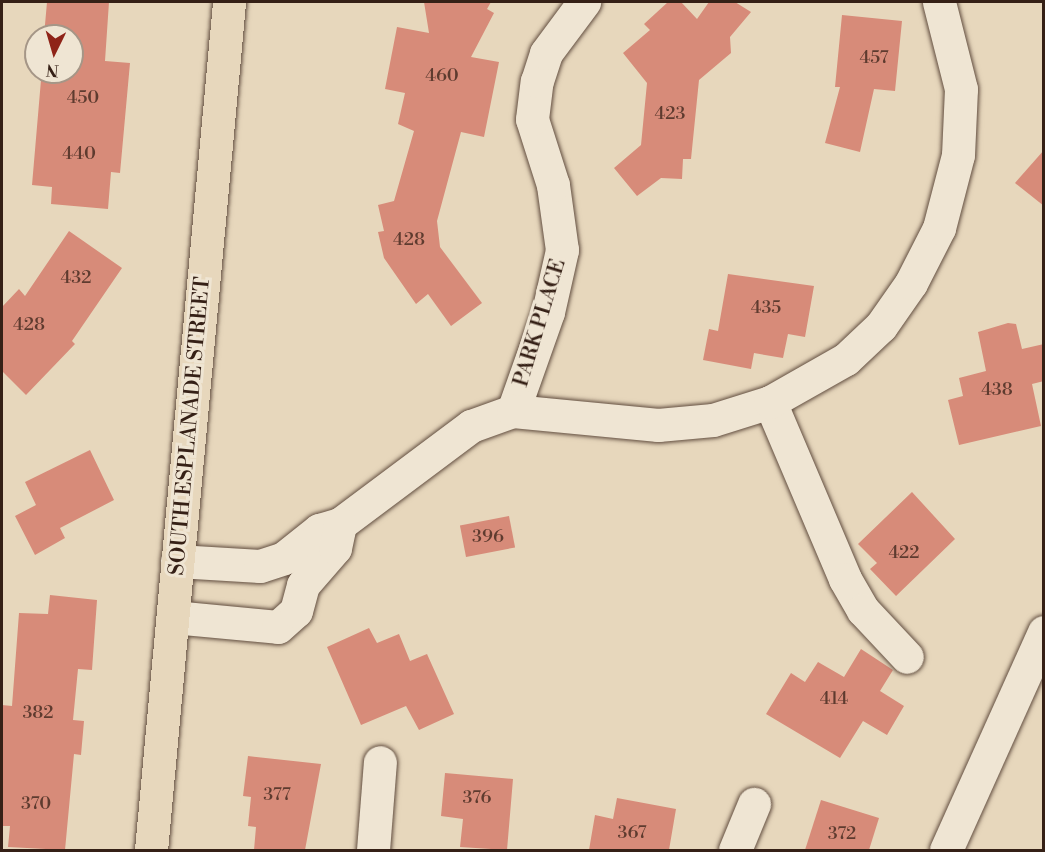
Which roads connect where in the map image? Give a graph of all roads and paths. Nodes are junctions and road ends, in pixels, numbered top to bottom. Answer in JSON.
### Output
{"nodes":[{"id":1,"x":228,"y":2,"type":"edge"},
{"id":2,"x":584,"y":2,"type":"edge"},
{"id":3,"x":939,"y":2,"type":"edge"},
{"id":4,"x":770,"y":402,"type":"junction"},
{"id":5,"x":513,"y":411,"type":"junction"},
{"id":6,"x":340,"y":524,"type":"junction"},
{"id":7,"x":279,"y":560,"type":"junction"},
{"id":8,"x":177,"y":561,"type":"junction"},
{"id":9,"x":301,"y":589,"type":"junction"},
{"id":10,"x":173,"y":617,"type":"junction"},
{"id":11,"x":1044,"y":632,"type":"edge"},
{"id":12,"x":907,"y":657,"type":"dead end"},
{"id":13,"x":380,"y":762,"type":"dead end"},
{"id":14,"x":754,"y":804,"type":"dead end"},
{"id":15,"x":151,"y":850,"type":"edge"},
{"id":16,"x":373,"y":850,"type":"edge"},
{"id":17,"x":735,"y":850,"type":"edge"},
{"id":18,"x":946,"y":850,"type":"edge"}],
"edges":[{"from":1,"to":8,"type":"main road","name":"SOUTH ESPLANADE STREET"},
{"from":2,"to":5,"type":"street","name":"PARK PLACE"},
{"from":3,"to":4,"type":"street"},
{"from":4,"to":5,"type":"street"},
{"from":4,"to":12,"type":"street"},
{"from":5,"to":6,"type":"street"},
{"from":6,"to":7,"type":"street"},
{"from":6,"to":9,"type":"street"},
{"from":7,"to":8,"type":"street"},
{"from":7,"to":9,"type":"street"},
{"from":8,"to":10,"type":"main road","name":"SOUTH ESPLANADE STREET"},
{"from":9,"to":10,"type":"street"},
{"from":10,"to":15,"type":"main road","name":"SOUTH ESPLANADE STREET"},
{"from":11,"to":18,"type":"street"},
{"from":13,"to":16,"type":"street"},
{"from":14,"to":17,"type":"street"}]}
